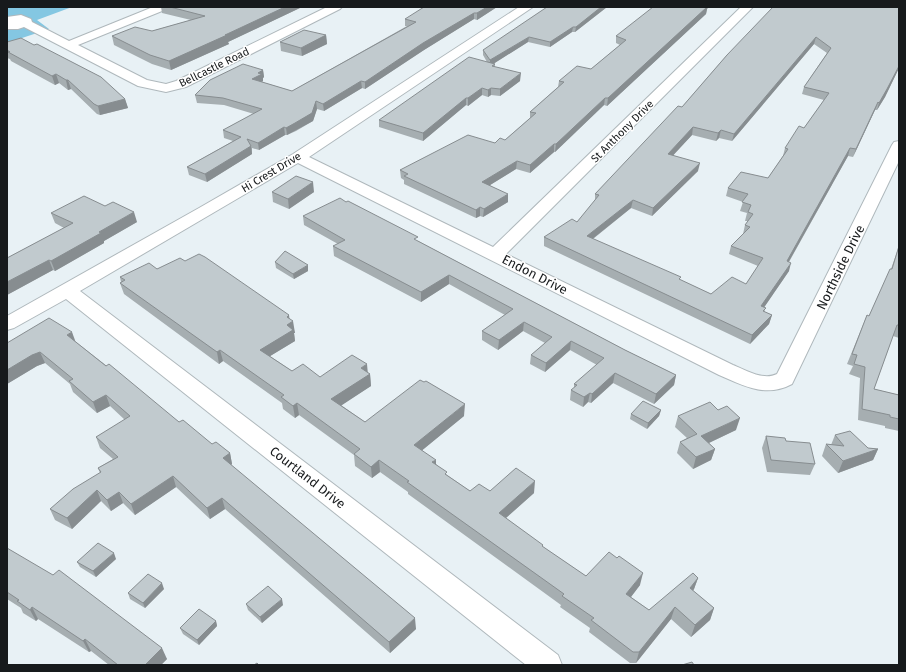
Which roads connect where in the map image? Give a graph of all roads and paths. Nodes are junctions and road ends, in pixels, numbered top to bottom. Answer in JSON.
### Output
{"nodes":[{"id":1,"x":163,"y":7,"type":"edge"},
{"id":2,"x":336,"y":7,"type":"edge"},
{"id":3,"x":527,"y":7,"type":"edge"},
{"id":4,"x":747,"y":7,"type":"edge"},
{"id":5,"x":7,"y":20,"type":"edge"},
{"id":6,"x":7,"y":26,"type":"edge"},
{"id":7,"x":29,"y":26,"type":"junction"},
{"id":8,"x":7,"y":35,"type":"edge"},
{"id":9,"x":69,"y":45,"type":"junction"},
{"id":10,"x":899,"y":145,"type":"edge"},
{"id":11,"x":298,"y":157,"type":"junction"},
{"id":12,"x":496,"y":254,"type":"junction"},
{"id":13,"x":67,"y":290,"type":"junction"},
{"id":14,"x":7,"y":324,"type":"edge"},
{"id":15,"x":775,"y":384,"type":"joint"},
{"id":16,"x":548,"y":665,"type":"edge"}],
"edges":[{"from":1,"to":9,"type":"street"},
{"from":2,"to":9,"type":"street","name":"Bellcastle Road"},
{"from":3,"to":11,"type":"street","name":"Hi Crest Drive"},
{"from":4,"to":12,"type":"street","name":"St Anthony Drive"},
{"from":5,"to":7,"type":"street","name":"Bellcastle Road"},
{"from":6,"to":7,"type":"street"},
{"from":7,"to":8,"type":"street"},
{"from":7,"to":9,"type":"street","name":"Bellcastle Road"},
{"from":10,"to":15,"type":"street","name":"Northside Drive"},
{"from":11,"to":12,"type":"street","name":"Endon Drive"},
{"from":11,"to":13,"type":"street","name":"Hi Crest Drive"},
{"from":12,"to":15,"type":"street","name":"Endon Drive"},
{"from":13,"to":14,"type":"street","name":"Hi Crest Drive"},
{"from":13,"to":16,"type":"street","name":"Courtland Drive"}]}
